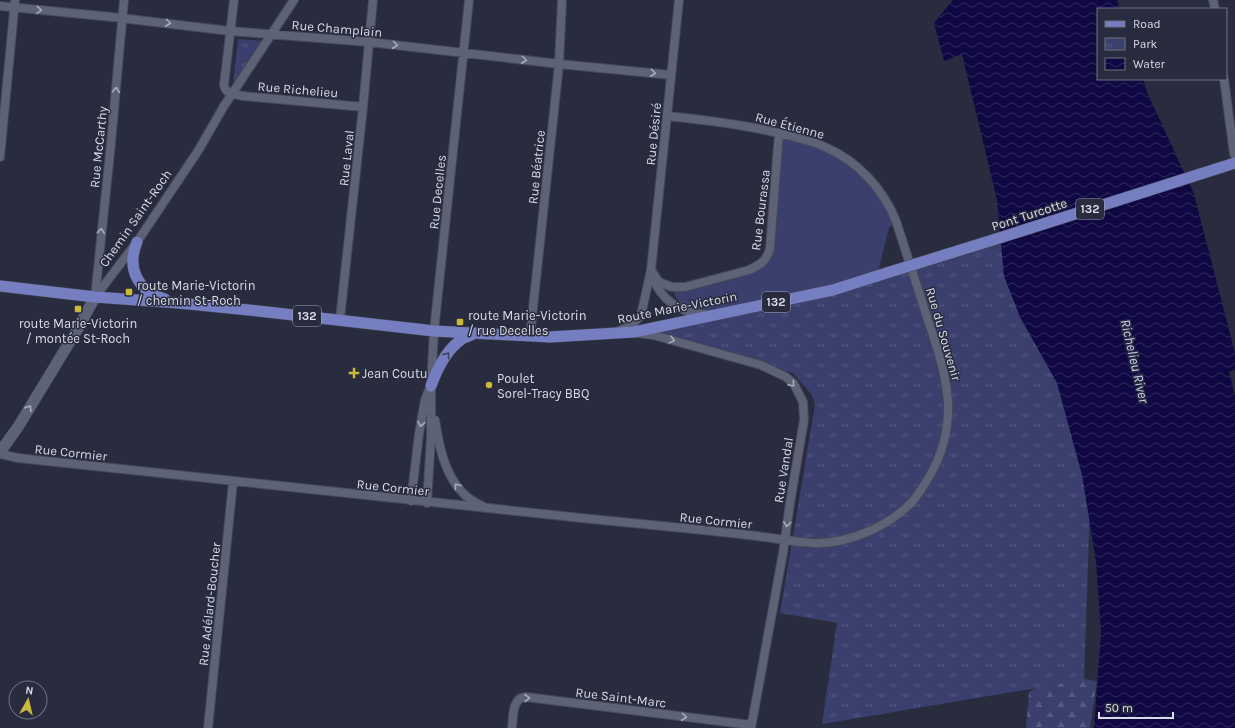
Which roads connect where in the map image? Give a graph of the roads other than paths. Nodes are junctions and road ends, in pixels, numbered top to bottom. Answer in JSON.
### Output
{"nodes":[{"id":1,"x":124,"y":0,"type":"edge"},
{"id":2,"x":234,"y":0,"type":"edge"},
{"id":3,"x":294,"y":0,"type":"edge"},
{"id":4,"x":374,"y":0,"type":"edge"},
{"id":5,"x":469,"y":0,"type":"edge"},
{"id":6,"x":562,"y":0,"type":"edge"},
{"id":7,"x":679,"y":0,"type":"edge"},
{"id":8,"x":15,"y":4,"type":"edge"},
{"id":9,"x":0,"y":6,"type":"edge"},
{"id":10,"x":122,"y":18,"type":"junction"},
{"id":11,"x":230,"y":31,"type":"junction"},
{"id":12,"x":272,"y":34,"type":"junction"},
{"id":13,"x":369,"y":42,"type":"junction"},
{"id":14,"x":463,"y":53,"type":"junction"},
{"id":15,"x":559,"y":64,"type":"junction"},
{"id":16,"x":671,"y":75,"type":"junction"},
{"id":17,"x":1224,"y":80,"type":"edge"},
{"id":18,"x":231,"y":94,"type":"junction"},
{"id":19,"x":363,"y":107,"type":"junction"},
{"id":20,"x":667,"y":116,"type":"junction"},
{"id":21,"x":1233,"y":125,"type":"edge"},
{"id":22,"x":779,"y":133,"type":"junction"},
{"id":23,"x":0,"y":157,"type":"edge"},
{"id":24,"x":1235,"y":158,"type":"edge"},
{"id":25,"x":896,"y":221,"type":"joint"},
{"id":26,"x":138,"y":242,"type":"junction"},
{"id":27,"x":651,"y":270,"type":"junction"},
{"id":28,"x":877,"y":276,"type":"joint"},
{"id":29,"x":0,"y":286,"type":"edge"},
{"id":30,"x":95,"y":297,"type":"junction"},
{"id":31,"x":179,"y":303,"type":"junction"},
{"id":32,"x":719,"y":314,"type":"junction"},
{"id":33,"x":340,"y":319,"type":"junction"},
{"id":34,"x":434,"y":331,"type":"junction"},
{"id":35,"x":634,"y":332,"type":"junction"},
{"id":36,"x":474,"y":334,"type":"junction"},
{"id":37,"x":611,"y":334,"type":"junction"},
{"id":38,"x":530,"y":336,"type":"junction"},
{"id":39,"x":431,"y":386,"type":"junction"},
{"id":40,"x":18,"y":427,"type":"junction"},
{"id":41,"x":0,"y":439,"type":"edge"},
{"id":42,"x":0,"y":453,"type":"edge"},
{"id":43,"x":233,"y":482,"type":"junction"},
{"id":44,"x":411,"y":501,"type":"junction"},
{"id":45,"x":426,"y":503,"type":"junction"},
{"id":46,"x":488,"y":509,"type":"junction"},
{"id":47,"x":785,"y":540,"type":"junction"},
{"id":48,"x":751,"y":726,"type":"edge"},
{"id":49,"x":208,"y":728,"type":"edge"},
{"id":50,"x":512,"y":728,"type":"edge"}],
"edges":[{"from":1,"to":10,"type":"street","name":"Rue McCarthy"},
{"from":2,"to":11,"type":"street"},
{"from":3,"to":12,"type":"street","name":"Chemin Saint-Roch"},
{"from":4,"to":13,"type":"street","name":"Rue Laval"},
{"from":5,"to":14,"type":"street","name":"Rue Decelles"},
{"from":6,"to":15,"type":"street","name":"Rue Béatrice"},
{"from":7,"to":16,"type":"street","name":"Rue Désiré"},
{"from":8,"to":9,"type":"street","name":"Rue Champlain"},
{"from":8,"to":10,"type":"street","name":"Rue Champlain","one_way":true},
{"from":8,"to":23,"type":"street"},
{"from":10,"to":11,"type":"street","name":"Rue Champlain","one_way":true},
{"from":30,"to":10,"type":"street","name":"Rue McCarthy","one_way":true},
{"from":11,"to":12,"type":"street","name":"Rue Champlain"},
{"from":11,"to":18,"type":"street"},
{"from":12,"to":13,"type":"street","name":"Rue Champlain"},
{"from":12,"to":18,"type":"street","name":"Chemin Saint-Roch"},
{"from":13,"to":14,"type":"street","name":"Rue Champlain","one_way":true},
{"from":13,"to":19,"type":"street","name":"Rue Laval"},
{"from":14,"to":15,"type":"street","name":"Rue Champlain","one_way":true},
{"from":14,"to":34,"type":"street","name":"Rue Decelles"},
{"from":15,"to":16,"type":"street","name":"Rue Champlain","one_way":true},
{"from":15,"to":38,"type":"street","name":"Rue Béatrice"},
{"from":16,"to":20,"type":"street","name":"Rue Désiré"},
{"from":17,"to":21,"type":"street"},
{"from":18,"to":19,"type":"street","name":"Rue Richelieu"},
{"from":18,"to":26,"type":"street","name":"Chemin Saint-Roch"},
{"from":19,"to":33,"type":"street","name":"Rue Laval"},
{"from":20,"to":22,"type":"street","name":"Rue Étienne"},
{"from":20,"to":27,"type":"street","name":"Rue Désiré"},
{"from":21,"to":24,"type":"street"},
{"from":22,"to":25,"type":"street","name":"Rue Étienne"},
{"from":22,"to":27,"type":"street","name":"Rue Bourassa"},
{"from":24,"to":28,"type":"main road","name":"Pont Turcotte","number":"132","bridge":true},
{"from":25,"to":47,"type":"street","name":"Rue du Souvenir"},
{"from":26,"to":30,"type":"street","name":"Chemin Saint-Roch"},
{"from":26,"to":31,"type":"main road"},
{"from":27,"to":32,"type":"street","name":"Rue Désiré"},
{"from":27,"to":37,"type":"street","name":"Rue Désiré"},
{"from":28,"to":32,"type":"main road","name":"Route Marie-Victorin","number":"132"},
{"from":29,"to":30,"type":"main road","name":"Route Marie-Victorin","number":"132"},
{"from":30,"to":31,"type":"main road","name":"Route Marie-Victorin","number":"132"},
{"from":40,"to":30,"type":"main road","name":"Chemin Saint-Roch","one_way":true},
{"from":31,"to":33,"type":"main road","name":"Route Marie-Victorin","number":"132"},
{"from":32,"to":35,"type":"main road","name":"Route Marie-Victorin","number":"132"},
{"from":33,"to":34,"type":"main road","name":"Route Marie-Victorin","number":"132"},
{"from":34,"to":36,"type":"main road","name":"Route Marie-Victorin","number":"132"},
{"from":34,"to":39,"type":"street","name":"Rue Decelles"},
{"from":35,"to":37,"type":"main road","name":"Route Marie-Victorin","number":"132"},
{"from":35,"to":47,"type":"street","name":"Rue Vandal","one_way":true},
{"from":36,"to":38,"type":"main road","name":"Route Marie-Victorin","number":"132"},
{"from":39,"to":36,"type":"main road","one_way":true},
{"from":37,"to":38,"type":"main road","name":"Route Marie-Victorin","number":"132"},
{"from":39,"to":44,"type":"street","name":"Rue Decelles","one_way":true},
{"from":39,"to":45,"type":"street","name":"Rue Decelles"},
{"from":46,"to":39,"type":"street","one_way":true},
{"from":40,"to":41,"type":"main road"},
{"from":40,"to":42,"type":"main road","name":"Chemin Saint-Roch"},
{"from":42,"to":43,"type":"street","name":"Rue Cormier"},
{"from":43,"to":44,"type":"street","name":"Rue Cormier"},
{"from":43,"to":49,"type":"street","name":"Rue Adélard-Boucher"},
{"from":44,"to":45,"type":"street","name":"Rue Cormier"},
{"from":45,"to":46,"type":"street","name":"Rue Cormier"},
{"from":46,"to":47,"type":"street","name":"Rue Cormier"},
{"from":47,"to":48,"type":"street","name":"Rue Vandal"},
{"from":50,"to":48,"type":"street","name":"Rue Saint-Marc","one_way":true}]}
